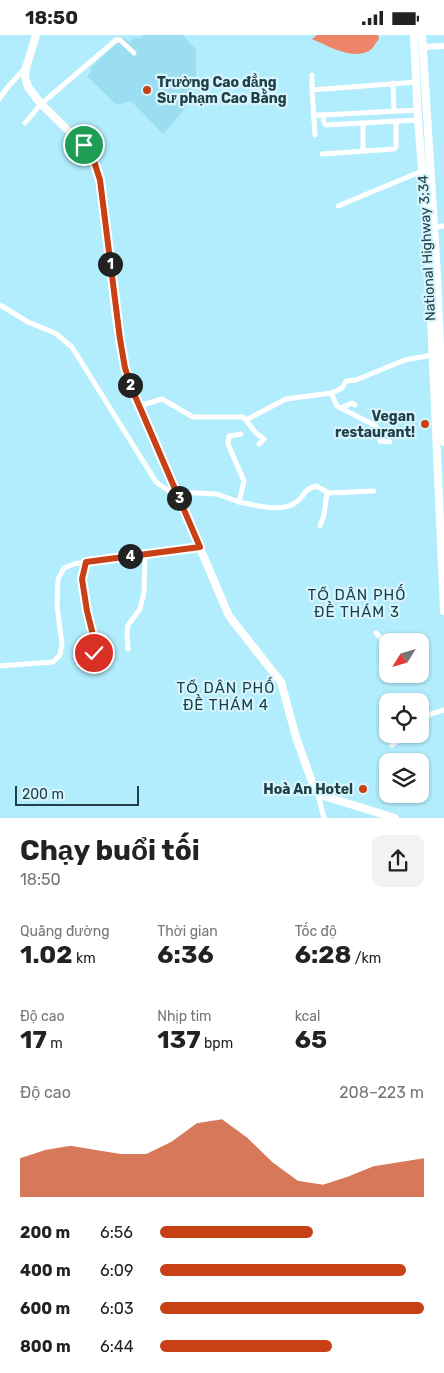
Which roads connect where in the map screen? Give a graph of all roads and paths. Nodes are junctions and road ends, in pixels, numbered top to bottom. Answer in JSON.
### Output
{"nodes":[{"id":1,"x":36,"y":35,"type":"edge"},
{"id":2,"x":414,"y":35,"type":"edge"},
{"id":3,"x":422,"y":35,"type":"edge"},
{"id":4,"x":123,"y":37,"type":"edge"},
{"id":5,"x":444,"y":46,"type":"edge"},
{"id":6,"x":419,"y":47,"type":"junction"},
{"id":7,"x":134,"y":53,"type":"dead end"},
{"id":8,"x":26,"y":68,"type":"junction"},
{"id":9,"x":312,"y":75,"type":"dead end"},
{"id":10,"x":417,"y":82,"type":"junction"},
{"id":11,"x":393,"y":83,"type":"junction"},
{"id":12,"x":312,"y":90,"type":"junction"},
{"id":13,"x":0,"y":98,"type":"edge"},
{"id":14,"x":41,"y":104,"type":"junction"},
{"id":15,"x":418,"y":109,"type":"junction"},
{"id":16,"x":369,"y":111,"type":"junction"},
{"id":17,"x":394,"y":111,"type":"junction"},
{"id":18,"x":354,"y":112,"type":"junction"},
{"id":19,"x":314,"y":115,"type":"junction"},
{"id":20,"x":323,"y":115,"type":"junction"},
{"id":21,"x":418,"y":120,"type":"junction"},
{"id":22,"x":396,"y":121,"type":"junction"},
{"id":23,"x":25,"y":123,"type":"dead end"},
{"id":24,"x":355,"y":123,"type":"junction"},
{"id":25,"x":363,"y":123,"type":"junction"},
{"id":26,"x":370,"y":123,"type":"junction"},
{"id":27,"x":315,"y":135,"type":"dead end"},
{"id":28,"x":363,"y":151,"type":"junction"},
{"id":29,"x":322,"y":154,"type":"dead end"},
{"id":30,"x":426,"y":171,"type":"junction"},
{"id":31,"x":338,"y":206,"type":"dead end"},
{"id":32,"x":444,"y":226,"type":"edge"},
{"id":33,"x":434,"y":227,"type":"junction"},
{"id":34,"x":428,"y":267,"type":"junction"},
{"id":35,"x":441,"y":275,"type":"edge"},
{"id":36,"x":0,"y":305,"type":"edge"},
{"id":37,"x":433,"y":355,"type":"junction"},
{"id":38,"x":331,"y":393,"type":"junction"},
{"id":39,"x":440,"y":396,"type":"edge"},
{"id":40,"x":355,"y":405,"type":"dead end"},
{"id":41,"x":139,"y":406,"type":"junction"},
{"id":42,"x":341,"y":408,"type":"junction"},
{"id":43,"x":246,"y":420,"type":"junction"},
{"id":44,"x":241,"y":434,"type":"dead end"},
{"id":45,"x":390,"y":443,"type":"dead end"},
{"id":46,"x":444,"y":443,"type":"edge"},
{"id":47,"x":259,"y":444,"type":"dead end"},
{"id":48,"x":176,"y":490,"type":"junction"},
{"id":49,"x":374,"y":491,"type":"dead end"},
{"id":50,"x":327,"y":492,"type":"junction"},
{"id":51,"x":239,"y":502,"type":"junction"},
{"id":52,"x":442,"y":523,"type":"edge"},
{"id":53,"x":320,"y":526,"type":"dead end"},
{"id":54,"x":200,"y":547,"type":"junction"},
{"id":55,"x":145,"y":554,"type":"junction"},
{"id":56,"x":86,"y":562,"type":"junction"},
{"id":57,"x":444,"y":599,"type":"edge"},
{"id":58,"x":444,"y":611,"type":"edge"},
{"id":59,"x":376,"y":633,"type":"dead end"},
{"id":60,"x":379,"y":636,"type":"edge"},
{"id":61,"x":128,"y":649,"type":"dead end"},
{"id":62,"x":0,"y":666,"type":"edge"},
{"id":63,"x":89,"y":666,"type":"dead end"},
{"id":64,"x":444,"y":710,"type":"edge"},
{"id":65,"x":429,"y":715,"type":"edge"},
{"id":66,"x":395,"y":743,"type":"edge"},
{"id":67,"x":392,"y":745,"type":"dead end"},
{"id":68,"x":317,"y":791,"type":"junction"},
{"id":69,"x":324,"y":818,"type":"edge"},
{"id":70,"x":395,"y":818,"type":"edge"}],
"edges":[{"from":1,"to":8,"type":"main road"},
{"from":2,"to":6,"type":"main road","name":"National Highway 3;34"},
{"from":3,"to":6,"type":"main road","name":"National Highway 3;34"},
{"from":4,"to":7,"type":"street"},
{"from":4,"to":14,"type":"street"},
{"from":5,"to":6,"type":"street"},
{"from":6,"to":10,"type":"main road","name":"National Highway 3;34"},
{"from":6,"to":30,"type":"main road","name":"National Highway 3;34"},
{"from":8,"to":13,"type":"street"},
{"from":8,"to":14,"type":"main road"},
{"from":9,"to":12,"type":"street"},
{"from":10,"to":11,"type":"street"},
{"from":10,"to":15,"type":"main road","name":"National Highway 3;34"},
{"from":11,"to":12,"type":"street"},
{"from":11,"to":17,"type":"street"},
{"from":12,"to":19,"type":"street"},
{"from":14,"to":23,"type":"street"},
{"from":14,"to":41,"type":"main road"},
{"from":15,"to":17,"type":"street"},
{"from":15,"to":21,"type":"main road","name":"National Highway 3;34"},
{"from":16,"to":17,"type":"street"},
{"from":16,"to":18,"type":"street"},
{"from":16,"to":26,"type":"street"},
{"from":18,"to":20,"type":"street"},
{"from":18,"to":24,"type":"street"},
{"from":19,"to":20,"type":"street"},
{"from":19,"to":27,"type":"street"},
{"from":20,"to":24,"type":"street"},
{"from":21,"to":22,"type":"street"},
{"from":21,"to":30,"type":"main road","name":"National Highway 3;34"},
{"from":22,"to":26,"type":"street"},
{"from":22,"to":28,"type":"street"},
{"from":24,"to":25,"type":"street"},
{"from":25,"to":26,"type":"street"},
{"from":25,"to":28,"type":"street"},
{"from":28,"to":29,"type":"street"},
{"from":30,"to":31,"type":"street"},
{"from":30,"to":33,"type":"main road","name":"National Highway 3;34"},
{"from":30,"to":34,"type":"main road","name":"National Highway 3;34"},
{"from":32,"to":33,"type":"street"},
{"from":33,"to":35,"type":"main road","name":"National Highway 3;34"},
{"from":34,"to":35,"type":"main road"},
{"from":34,"to":37,"type":"main road","name":"National Highway 3;34"},
{"from":35,"to":39,"type":"main road","name":"National Highway 3;34"},
{"from":36,"to":48,"type":"street"},
{"from":37,"to":38,"type":"street"},
{"from":37,"to":39,"type":"main road","name":"National Highway 3;34"},
{"from":38,"to":42,"type":"street"},
{"from":38,"to":43,"type":"street"},
{"from":39,"to":46,"type":"main road","name":"National Highway 3;34"},
{"from":39,"to":52,"type":"main road","name":"National Highway 3;34"},
{"from":40,"to":42,"type":"street"},
{"from":41,"to":43,"type":"street"},
{"from":41,"to":48,"type":"main road"},
{"from":42,"to":45,"type":"street"},
{"from":43,"to":47,"type":"street"},
{"from":44,"to":51,"type":"street"},
{"from":48,"to":51,"type":"street"},
{"from":48,"to":54,"type":"main road"},
{"from":49,"to":50,"type":"street"},
{"from":50,"to":51,"type":"street"},
{"from":50,"to":53,"type":"street"},
{"from":52,"to":57,"type":"main road","name":"National Highway 3;34"},
{"from":54,"to":55,"type":"street"},
{"from":54,"to":68,"type":"main road"},
{"from":55,"to":56,"type":"street"},
{"from":55,"to":61,"type":"street"},
{"from":56,"to":62,"type":"street"},
{"from":56,"to":63,"type":"street"},
{"from":57,"to":58,"type":"main road","name":"National Highway 3;34"},
{"from":59,"to":60,"type":"street"},
{"from":64,"to":65,"type":"street"},
{"from":66,"to":67,"type":"street"},
{"from":68,"to":69,"type":"street"},
{"from":68,"to":70,"type":"main road"}]}
